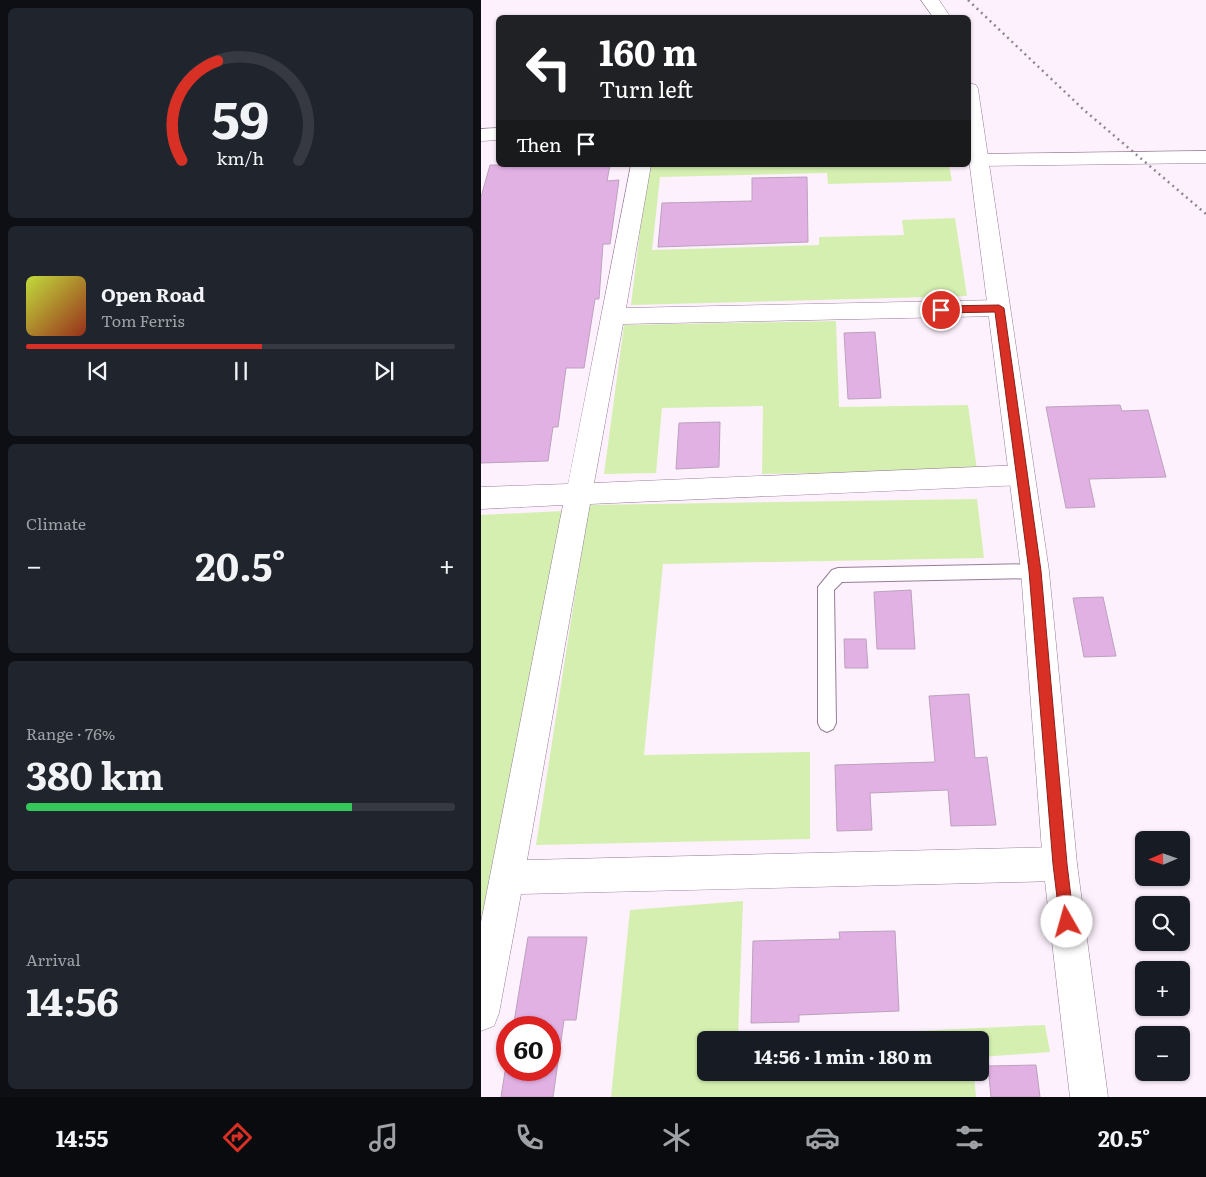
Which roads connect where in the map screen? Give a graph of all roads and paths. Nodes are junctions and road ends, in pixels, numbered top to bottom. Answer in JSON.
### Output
{"nodes":[{"id":1,"x":930,"y":0,"type":"edge"},
{"id":2,"x":941,"y":15,"type":"edge"},
{"id":3,"x":971,"y":115,"type":"edge"},
{"id":4,"x":496,"y":134,"type":"edge"},
{"id":5,"x":481,"y":135,"type":"edge"},
{"id":6,"x":1206,"y":157,"type":"edge"},
{"id":7,"x":978,"y":160,"type":"junction"},
{"id":8,"x":641,"y":167,"type":"edge"},
{"id":9,"x":999,"y":308,"type":"junction"},
{"id":10,"x":613,"y":316,"type":"junction"},
{"id":11,"x":1022,"y":475,"type":"junction"},
{"id":12,"x":580,"y":493,"type":"junction"},
{"id":13,"x":481,"y":498,"type":"edge"},
{"id":14,"x":1035,"y":571,"type":"junction"},
{"id":15,"x":827,"y":723,"type":"dead end"},
{"id":16,"x":1060,"y":864,"type":"junction"},
{"id":17,"x":507,"y":878,"type":"junction"},
{"id":18,"x":481,"y":1012,"type":"edge"},
{"id":19,"x":1089,"y":1097,"type":"edge"}],
"edges":[{"from":1,"to":2,"type":"street"},
{"from":3,"to":7,"type":"street"},
{"from":4,"to":5,"type":"street"},
{"from":6,"to":7,"type":"street"},
{"from":7,"to":9,"type":"street"},
{"from":8,"to":10,"type":"street"},
{"from":9,"to":10,"type":"street"},
{"from":9,"to":11,"type":"street"},
{"from":10,"to":12,"type":"street"},
{"from":11,"to":12,"type":"street"},
{"from":11,"to":14,"type":"street"},
{"from":12,"to":13,"type":"street"},
{"from":12,"to":17,"type":"street"},
{"from":14,"to":15,"type":"lane"},
{"from":14,"to":16,"type":"street"},
{"from":16,"to":17,"type":"street"},
{"from":16,"to":19,"type":"street"},
{"from":17,"to":18,"type":"street"}]}
